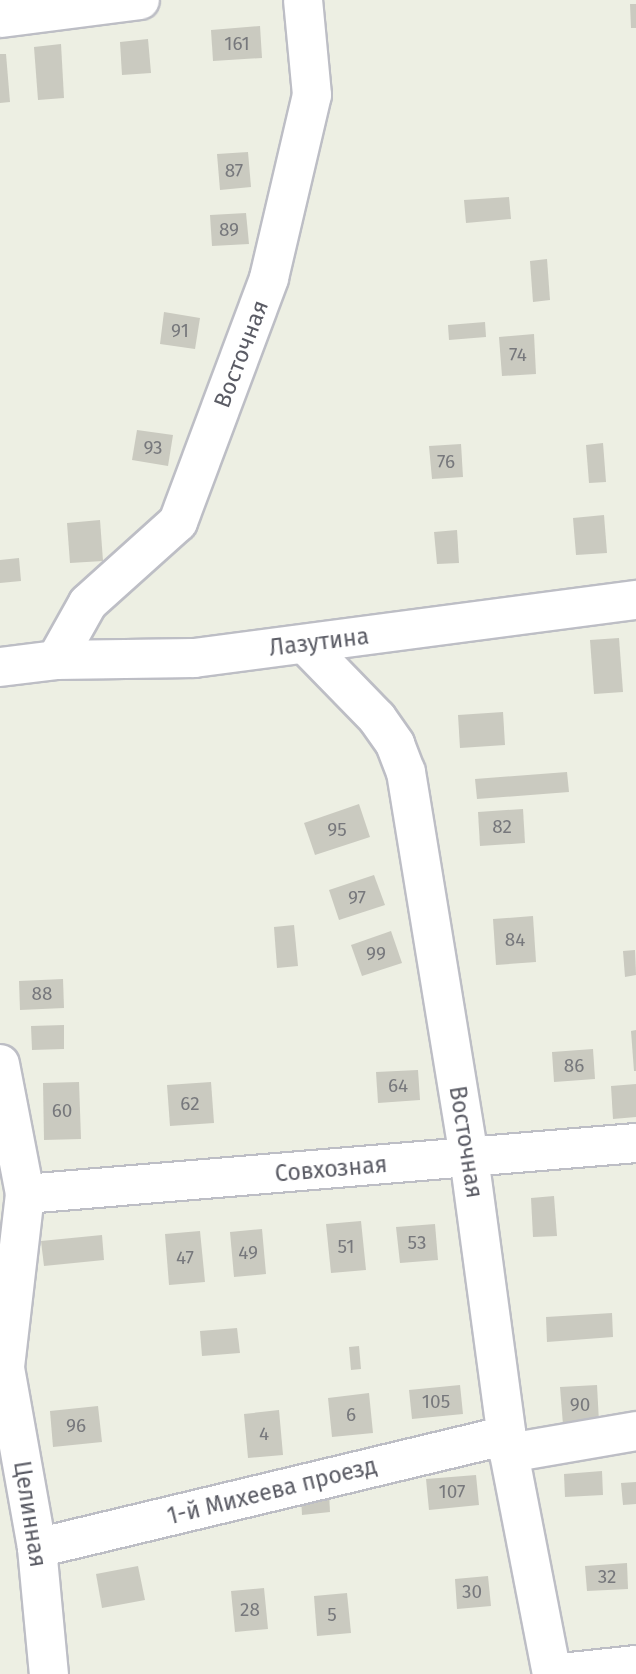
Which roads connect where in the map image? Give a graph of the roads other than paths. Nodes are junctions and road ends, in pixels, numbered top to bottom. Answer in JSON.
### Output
{"nodes":[{"id":1,"x":140,"y":0,"type":"edge"},
{"id":2,"x":303,"y":0,"type":"edge"},
{"id":3,"x":0,"y":18,"type":"edge"},
{"id":4,"x":636,"y":600,"type":"edge"},
{"id":5,"x":306,"y":645,"type":"junction"},
{"id":6,"x":57,"y":660,"type":"junction"},
{"id":7,"x":0,"y":667,"type":"edge"},
{"id":8,"x":0,"y":1064,"type":"edge"},
{"id":9,"x":636,"y":1143,"type":"edge"},
{"id":10,"x":469,"y":1157,"type":"junction"},
{"id":11,"x":25,"y":1194,"type":"junction"},
{"id":12,"x":636,"y":1431,"type":"edge"},
{"id":13,"x":508,"y":1444,"type":"junction"},
{"id":14,"x":37,"y":1548,"type":"junction"},
{"id":15,"x":636,"y":1665,"type":"edge"},
{"id":16,"x":49,"y":1674,"type":"edge"},
{"id":17,"x":552,"y":1674,"type":"edge"}],
"edges":[{"from":1,"to":3,"type":"street"},
{"from":2,"to":6,"type":"street","name":"Восточная"},
{"from":4,"to":5,"type":"street","name":"Лазутина"},
{"from":5,"to":6,"type":"street","name":"Лазутина"},
{"from":5,"to":10,"type":"street","name":"Восточная"},
{"from":6,"to":7,"type":"street","name":"Лазутина"},
{"from":8,"to":11,"type":"street","name":"Целинная"},
{"from":9,"to":10,"type":"street","name":"Совхозная"},
{"from":10,"to":11,"type":"street","name":"Совхозная"},
{"from":10,"to":13,"type":"street","name":"Восточная"},
{"from":11,"to":14,"type":"street","name":"Целинная"},
{"from":12,"to":13,"type":"street","name":"1-й Михеева проезд"},
{"from":13,"to":14,"type":"street","name":"1-й Михеева проезд"},
{"from":13,"to":17,"type":"street","name":"Восточная"},
{"from":14,"to":16,"type":"street","name":"Целинная"},
{"from":15,"to":17,"type":"street"}]}
